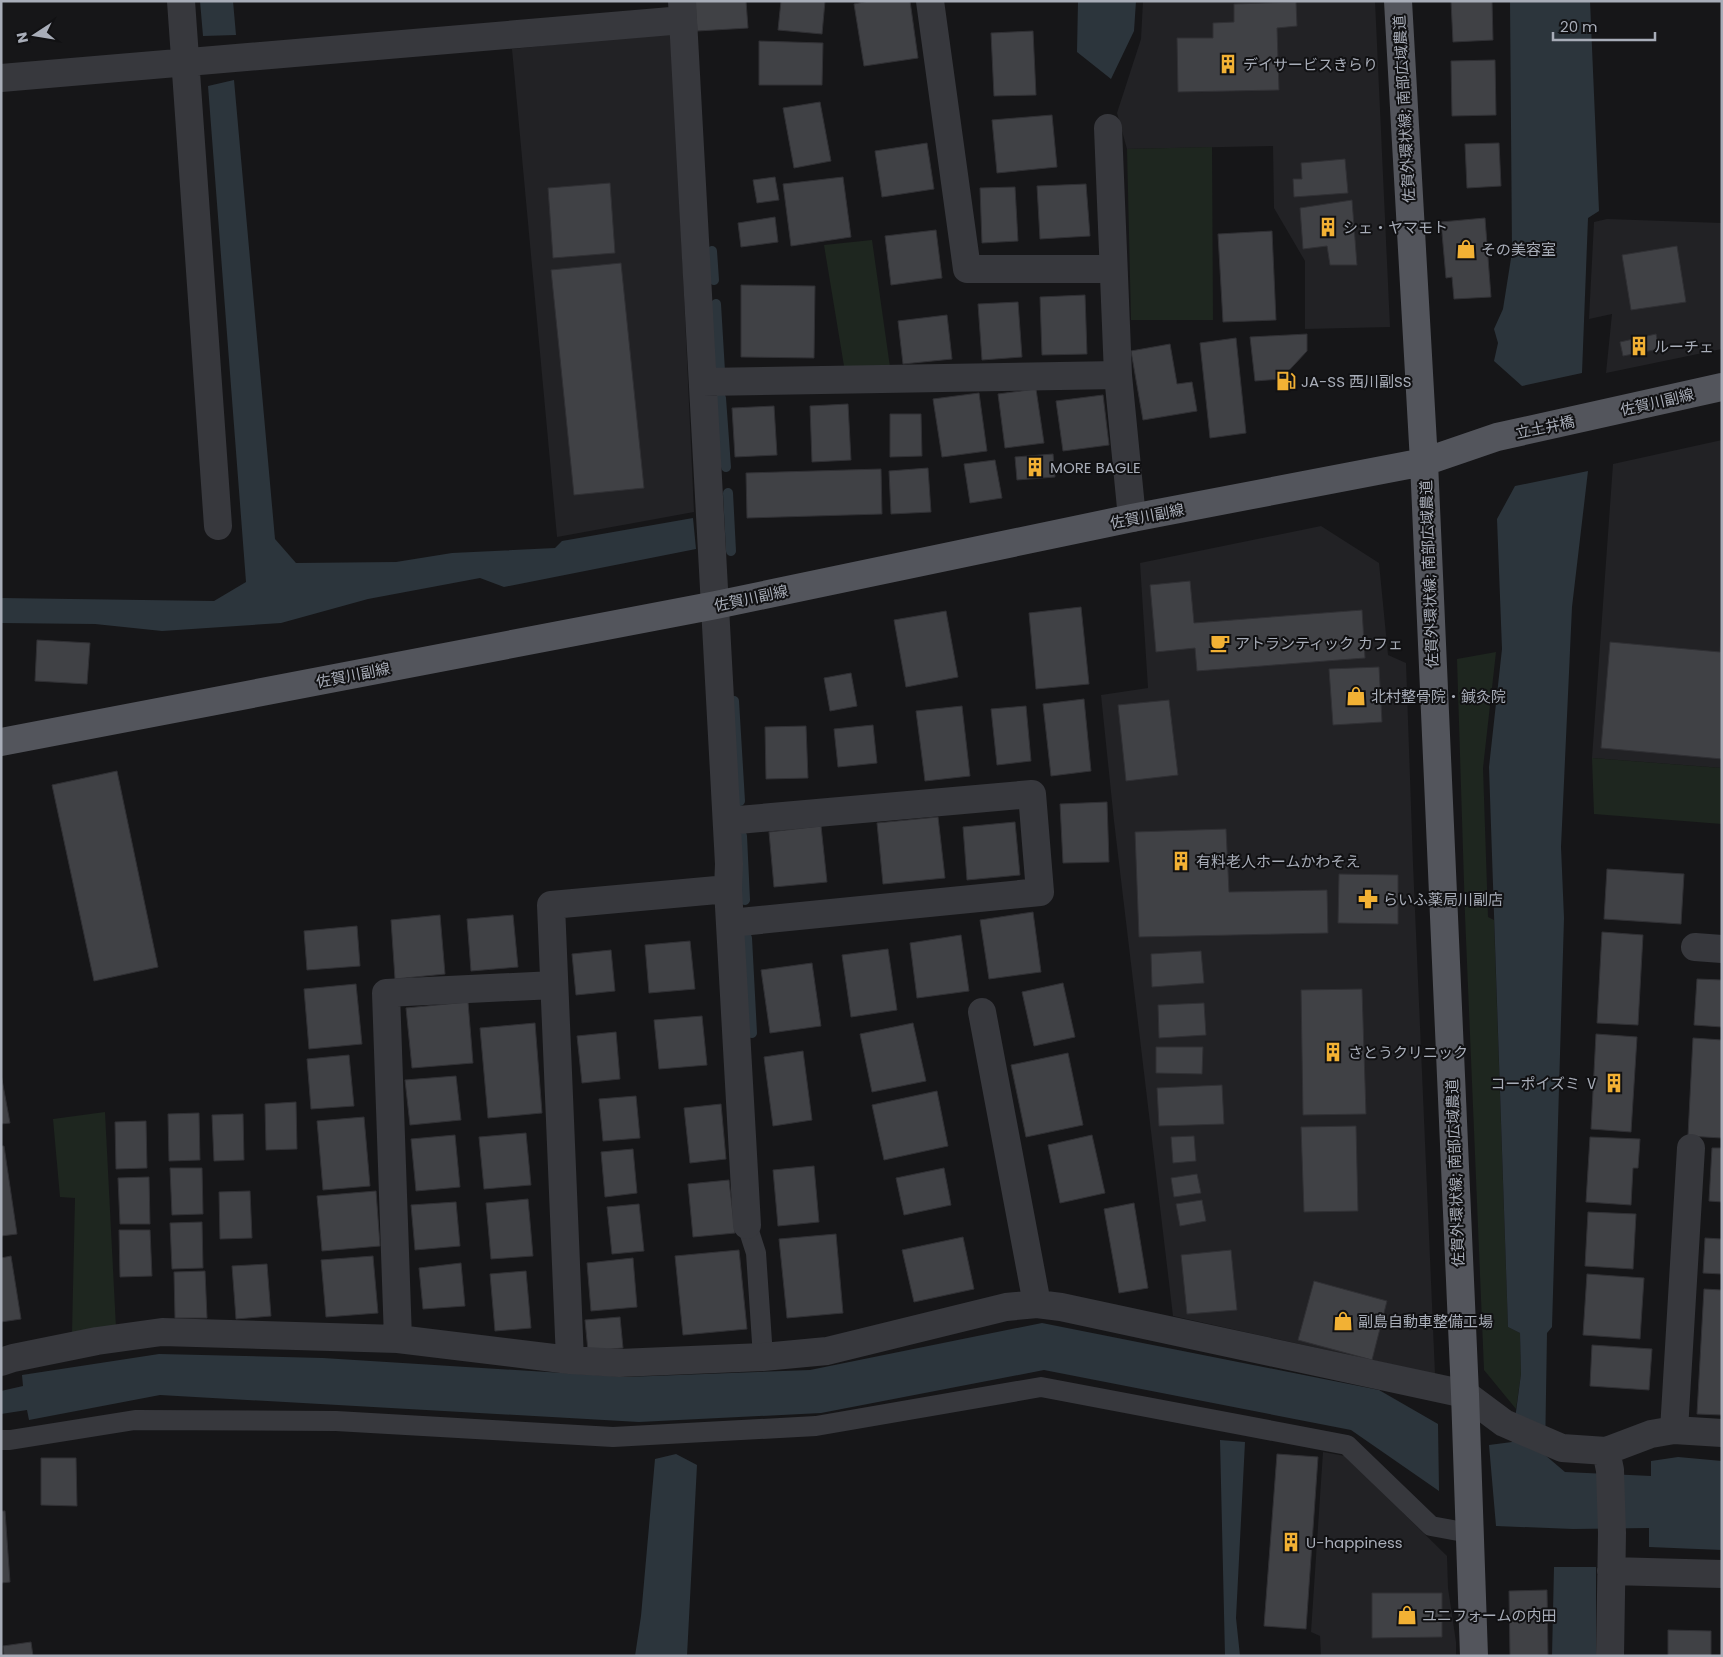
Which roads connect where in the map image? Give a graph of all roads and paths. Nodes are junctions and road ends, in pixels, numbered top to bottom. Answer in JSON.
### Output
{"nodes":[{"id":1,"x":181,"y":1,"type":"edge"},
{"id":2,"x":930,"y":1,"type":"edge"},
{"id":3,"x":1398,"y":1,"type":"edge"},
{"id":4,"x":683,"y":11,"type":"edge"},
{"id":5,"x":186,"y":62,"type":"junction"},
{"id":6,"x":1,"y":78,"type":"edge"},
{"id":7,"x":1108,"y":128,"type":"dead end"},
{"id":8,"x":1112,"y":269,"type":"junction"},
{"id":9,"x":1118,"y":375,"type":"junction"},
{"id":10,"x":703,"y":382,"type":"junction"},
{"id":11,"x":1722,"y":387,"type":"edge"},
{"id":12,"x":1593,"y":417,"type":"joint"},
{"id":13,"x":1497,"y":437,"type":"joint"},
{"id":14,"x":1424,"y":462,"type":"junction"},
{"id":15,"x":1132,"y":518,"type":"junction"},
{"id":16,"x":218,"y":526,"type":"dead end"},
{"id":17,"x":716,"y":605,"type":"junction"},
{"id":18,"x":1,"y":742,"type":"edge"},
{"id":19,"x":727,"y":821,"type":"junction"},
{"id":20,"x":728,"y":889,"type":"junction"},
{"id":21,"x":730,"y":923,"type":"junction"},
{"id":22,"x":1695,"y":947,"type":"dead end"},
{"id":23,"x":1722,"y":948,"type":"edge"},
{"id":24,"x":554,"y":985,"type":"junction"},
{"id":25,"x":982,"y":1012,"type":"dead end"},
{"id":26,"x":1691,"y":1148,"type":"dead end"},
{"id":27,"x":747,"y":1225,"type":"joint"},
{"id":28,"x":1037,"y":1304,"type":"junction"},
{"id":29,"x":398,"y":1339,"type":"junction"},
{"id":30,"x":763,"y":1357,"type":"junction"},
{"id":31,"x":570,"y":1360,"type":"junction"},
{"id":32,"x":1,"y":1362,"type":"edge"},
{"id":33,"x":1465,"y":1394,"type":"junction"},
{"id":34,"x":1674,"y":1430,"type":"junction"},
{"id":35,"x":1722,"y":1433,"type":"edge"},
{"id":36,"x":1,"y":1440,"type":"edge"},
{"id":37,"x":1608,"y":1460,"type":"junction"},
{"id":38,"x":1469,"y":1533,"type":"junction"},
{"id":39,"x":1611,"y":1571,"type":"junction"},
{"id":40,"x":1722,"y":1574,"type":"edge"},
{"id":41,"x":1474,"y":1656,"type":"edge"},
{"id":42,"x":1610,"y":1656,"type":"edge"}],
"edges":[{"from":1,"to":5,"type":"street"},
{"from":2,"to":8,"type":"street"},
{"from":3,"to":14,"type":"main road","name":"佐賀外環状線; 南部広域農道"},
{"from":4,"to":5,"type":"street"},
{"from":4,"to":10,"type":"street"},
{"from":5,"to":6,"type":"street"},
{"from":5,"to":16,"type":"street"},
{"from":7,"to":8,"type":"street"},
{"from":8,"to":9,"type":"street"},
{"from":9,"to":10,"type":"street"},
{"from":9,"to":15,"type":"street"},
{"from":10,"to":17,"type":"street"},
{"from":11,"to":12,"type":"main road","name":"佐賀川副線"},
{"from":12,"to":13,"type":"main road","name":"立土井橋"},
{"from":13,"to":14,"type":"main road","name":"佐賀川副線"},
{"from":14,"to":15,"type":"main road","name":"佐賀川副線"},
{"from":14,"to":33,"type":"main road","name":"佐賀外環状線; 南部広域農道"},
{"from":15,"to":17,"type":"main road","name":"佐賀川副線"},
{"from":17,"to":18,"type":"main road","name":"佐賀川副線"},
{"from":17,"to":19,"type":"street"},
{"from":19,"to":20,"type":"street"},
{"from":19,"to":21,"type":"street"},
{"from":20,"to":21,"type":"street"},
{"from":20,"to":24,"type":"street"},
{"from":21,"to":27,"type":"street"},
{"from":22,"to":23,"type":"street"},
{"from":24,"to":29,"type":"street"},
{"from":24,"to":31,"type":"street"},
{"from":25,"to":28,"type":"street"},
{"from":26,"to":34,"type":"street"},
{"from":27,"to":30,"type":"lane"},
{"from":28,"to":30,"type":"street"},
{"from":28,"to":33,"type":"street"},
{"from":29,"to":31,"type":"street"},
{"from":29,"to":32,"type":"street"},
{"from":30,"to":31,"type":"street"},
{"from":33,"to":37,"type":"street"},
{"from":33,"to":38,"type":"main road","name":"佐賀外環状線; 南部広域農道"},
{"from":34,"to":35,"type":"street"},
{"from":34,"to":37,"type":"street"},
{"from":36,"to":38,"type":"lane"},
{"from":37,"to":39,"type":"street"},
{"from":38,"to":41,"type":"main road","name":"佐賀外環状線; 南部広域農道"},
{"from":39,"to":40,"type":"street"},
{"from":39,"to":42,"type":"street"}]}
